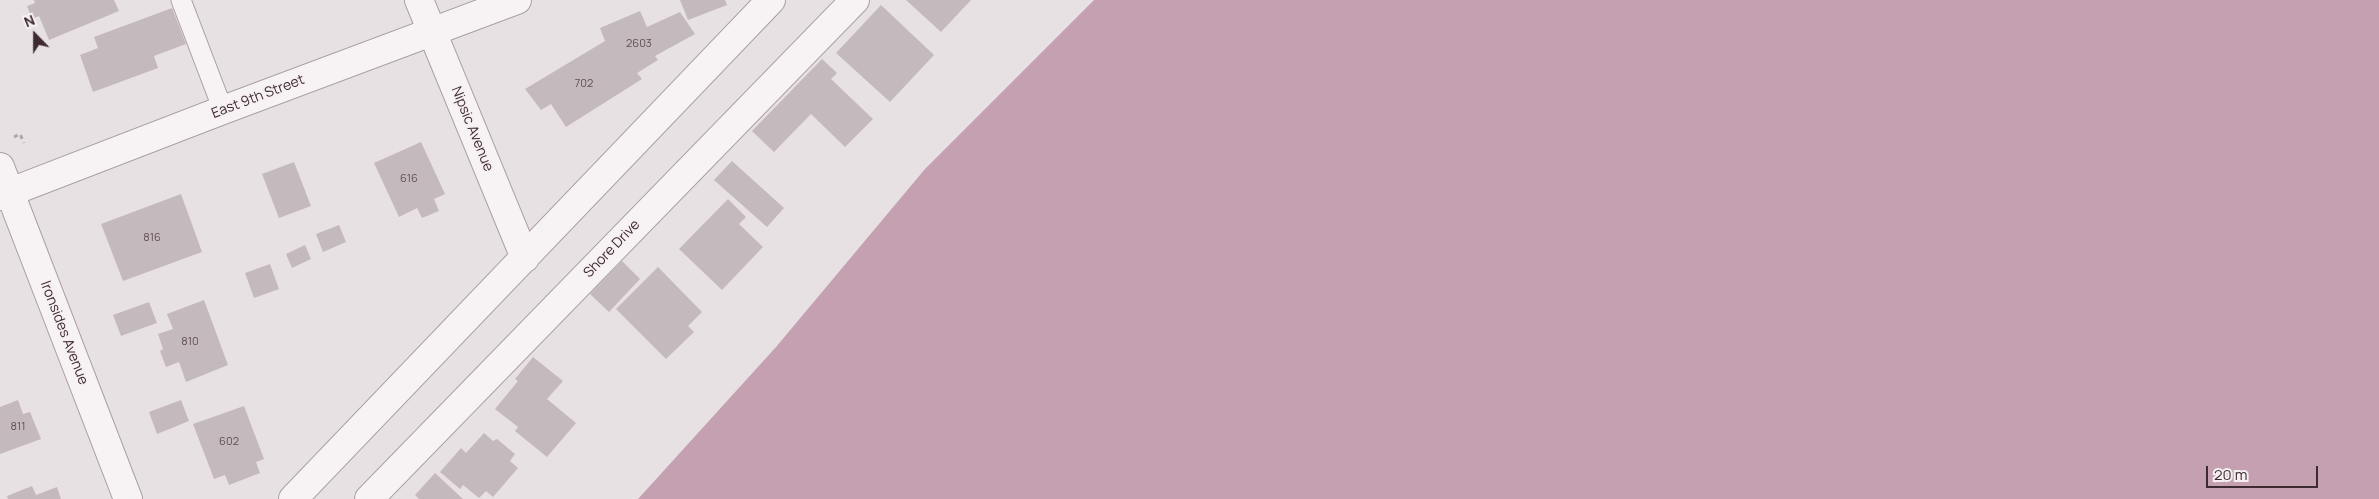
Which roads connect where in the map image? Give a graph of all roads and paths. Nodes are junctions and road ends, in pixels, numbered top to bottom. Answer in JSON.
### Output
{"nodes":[{"id":1,"x":181,"y":0,"type":"edge"},
{"id":2,"x":419,"y":0,"type":"edge"},
{"id":3,"x":517,"y":0,"type":"edge"},
{"id":4,"x":770,"y":0,"type":"edge"},
{"id":5,"x":855,"y":0,"type":"edge"},
{"id":6,"x":431,"y":32,"type":"junction"},
{"id":7,"x":223,"y":110,"type":"junction"},
{"id":8,"x":0,"y":167,"type":"edge"},
{"id":9,"x":5,"y":194,"type":"edge"},
{"id":10,"x":525,"y":258,"type":"junction"},
{"id":11,"x":128,"y":499,"type":"edge"},
{"id":12,"x":293,"y":499,"type":"edge"},
{"id":13,"x":369,"y":499,"type":"edge"}],
"edges":[{"from":1,"to":7,"type":"lane"},
{"from":2,"to":6,"type":"street","name":"Nipsic Avenue"},
{"from":3,"to":6,"type":"street","name":"East 9th Street"},
{"from":4,"to":10,"type":"street"},
{"from":5,"to":13,"type":"street","name":"Shore Drive"},
{"from":6,"to":7,"type":"street","name":"East 9th Street"},
{"from":6,"to":10,"type":"street","name":"Nipsic Avenue"},
{"from":7,"to":9,"type":"street","name":"East 9th Street"},
{"from":8,"to":9,"type":"street","name":"Ironsides Avenue"},
{"from":9,"to":11,"type":"street","name":"Ironsides Avenue"},
{"from":10,"to":12,"type":"street"}]}
